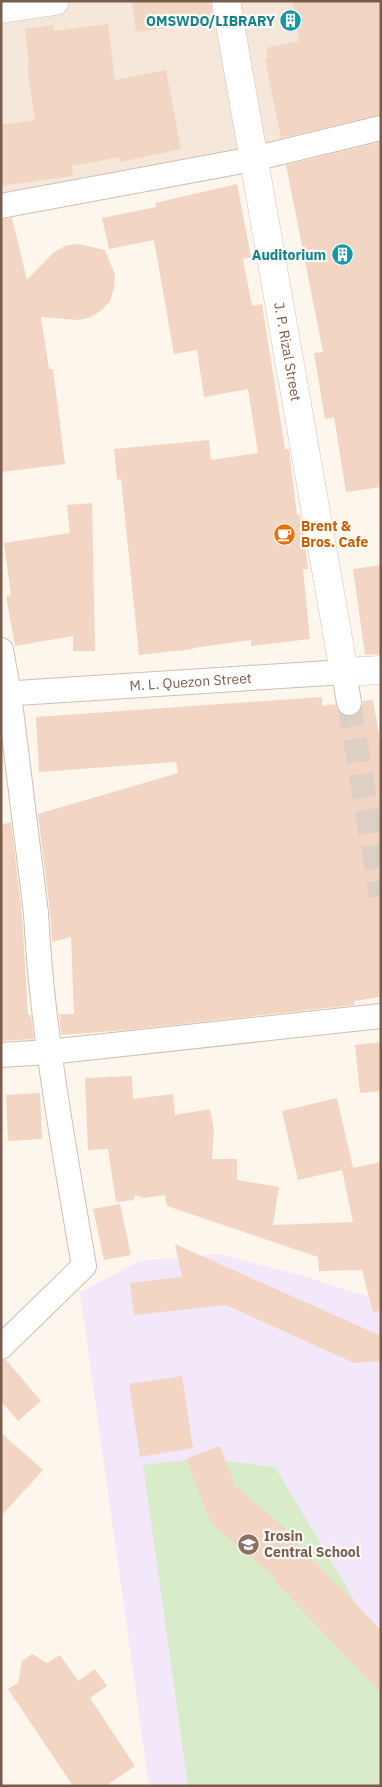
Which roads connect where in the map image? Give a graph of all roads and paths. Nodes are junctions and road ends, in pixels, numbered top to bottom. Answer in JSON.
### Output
{"nodes":[{"id":1,"x":55,"y":1,"type":"edge"},
{"id":2,"x":226,"y":1,"type":"edge"},
{"id":3,"x":1,"y":9,"type":"edge"},
{"id":4,"x":381,"y":128,"type":"edge"},
{"id":5,"x":253,"y":159,"type":"junction"},
{"id":6,"x":1,"y":206,"type":"edge"},
{"id":7,"x":1,"y":650,"type":"edge"},
{"id":8,"x":381,"y":670,"type":"edge"},
{"id":9,"x":344,"y":672,"type":"junction"},
{"id":10,"x":5,"y":694,"type":"edge"},
{"id":11,"x":349,"y":703,"type":"tunnel mouth"},
{"id":12,"x":381,"y":1016,"type":"edge"},
{"id":13,"x":49,"y":1052,"type":"junction"},
{"id":14,"x":1,"y":1056,"type":"edge"},
{"id":15,"x":1,"y":1347,"type":"edge"}],
"edges":[{"from":1,"to":3,"type":"main road"},
{"from":2,"to":5,"type":"main road","name":"J. P. Rizal Street"},
{"from":4,"to":5,"type":"street"},
{"from":5,"to":6,"type":"street"},
{"from":5,"to":9,"type":"main road","name":"J. P. Rizal Street"},
{"from":7,"to":10,"type":"street"},
{"from":8,"to":9,"type":"main road","name":"M. L. Quezon Street"},
{"from":9,"to":10,"type":"street","name":"M. L. Quezon Street"},
{"from":9,"to":11,"type":"street","name":"J. P. Rizal Street"},
{"from":10,"to":13,"type":"street"},
{"from":12,"to":13,"type":"street"},
{"from":13,"to":14,"type":"street"},
{"from":13,"to":15,"type":"street"}]}
